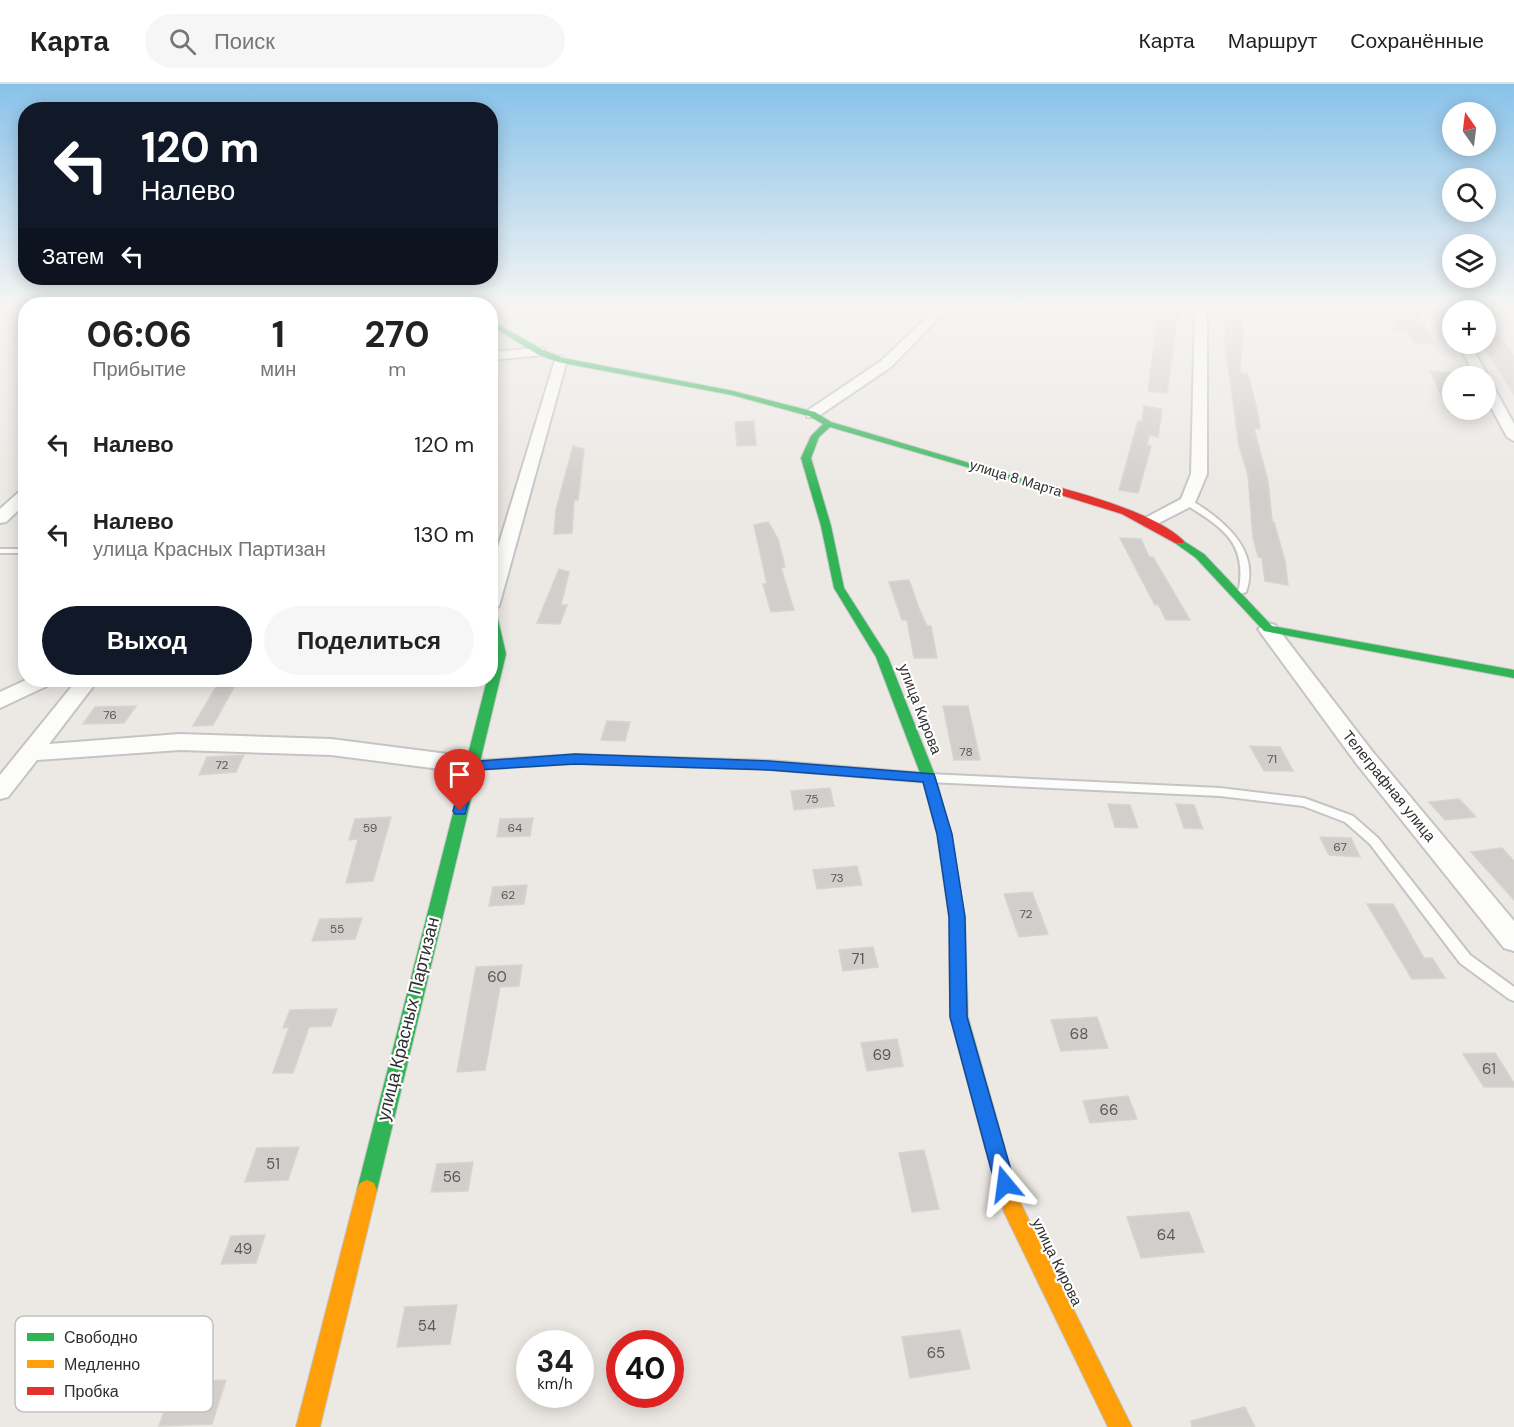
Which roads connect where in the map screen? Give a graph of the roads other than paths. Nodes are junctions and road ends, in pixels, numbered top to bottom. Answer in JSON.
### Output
{"nodes":[{"id":1,"x":558,"y":370,"type":"edge"},
{"id":2,"x":611,"y":370,"type":"edge"},
{"id":3,"x":878,"y":370,"type":"edge"},
{"id":4,"x":1201,"y":370,"type":"edge"},
{"id":5,"x":1496,"y":404,"type":"edge"},
{"id":6,"x":812,"y":414,"type":"junction"},
{"id":7,"x":828,"y":423,"type":"junction"},
{"id":8,"x":1514,"y":437,"type":"edge"},
{"id":9,"x":18,"y":501,"type":"edge"},
{"id":10,"x":1188,"y":502,"type":"junction"},
{"id":11,"x":0,"y":518,"type":"edge"},
{"id":12,"x":1151,"y":522,"type":"junction"},
{"id":13,"x":509,"y":543,"type":"junction"},
{"id":14,"x":498,"y":544,"type":"edge"},
{"id":15,"x":0,"y":551,"type":"edge"},
{"id":16,"x":18,"y":551,"type":"edge"},
{"id":17,"x":498,"y":579,"type":"edge"},
{"id":18,"x":1235,"y":593,"type":"junction"},
{"id":19,"x":1268,"y":629,"type":"junction"},
{"id":20,"x":498,"y":642,"type":"edge"},
{"id":21,"x":498,"y":665,"type":"edge"},
{"id":22,"x":1514,"y":674,"type":"edge"},
{"id":23,"x":28,"y":687,"type":"edge"},
{"id":24,"x":82,"y":687,"type":"edge"},
{"id":25,"x":492,"y":687,"type":"edge"},
{"id":26,"x":0,"y":701,"type":"edge"},
{"id":27,"x":30,"y":753,"type":"junction"},
{"id":28,"x":471,"y":765,"type":"junction"},
{"id":29,"x":929,"y":778,"type":"junction"},
{"id":30,"x":0,"y":791,"type":"edge"},
{"id":31,"x":1514,"y":940,"type":"edge"},
{"id":32,"x":1514,"y":995,"type":"edge"},
{"id":33,"x":308,"y":1427,"type":"edge"},
{"id":34,"x":1120,"y":1427,"type":"edge"}],
"edges":[{"from":1,"to":13,"type":"street"},
{"from":2,"to":6,"type":"street","name":"улица 8 Марта"},
{"from":3,"to":6,"type":"street"},
{"from":4,"to":10,"type":"street"},
{"from":5,"to":8,"type":"street"},
{"from":6,"to":7,"type":"street","name":"улица 8 Марта"},
{"from":7,"to":12,"type":"street","name":"улица 8 Марта"},
{"from":7,"to":29,"type":"street","name":"улица Кирова"},
{"from":9,"to":11,"type":"street"},
{"from":10,"to":12,"type":"street"},
{"from":10,"to":18,"type":"lane"},
{"from":12,"to":18,"type":"street","name":"улица 8 Марта"},
{"from":13,"to":14,"type":"street"},
{"from":13,"to":17,"type":"street"},
{"from":15,"to":16,"type":"lane"},
{"from":18,"to":19,"type":"street","name":"улица 8 Марта"},
{"from":19,"to":22,"type":"street"},
{"from":19,"to":31,"type":"street","name":"Телеграфная улица"},
{"from":20,"to":21,"type":"street","name":"улица Красных Партизан"},
{"from":23,"to":26,"type":"street"},
{"from":24,"to":27,"type":"street"},
{"from":25,"to":28,"type":"street","name":"улица Красных Партизан"},
{"from":27,"to":28,"type":"street"},
{"from":27,"to":30,"type":"street"},
{"from":28,"to":29,"type":"lane"},
{"from":28,"to":33,"type":"street","name":"улица Красных Партизан"},
{"from":29,"to":32,"type":"lane"},
{"from":29,"to":34,"type":"street","name":"улица Кирова"}]}
